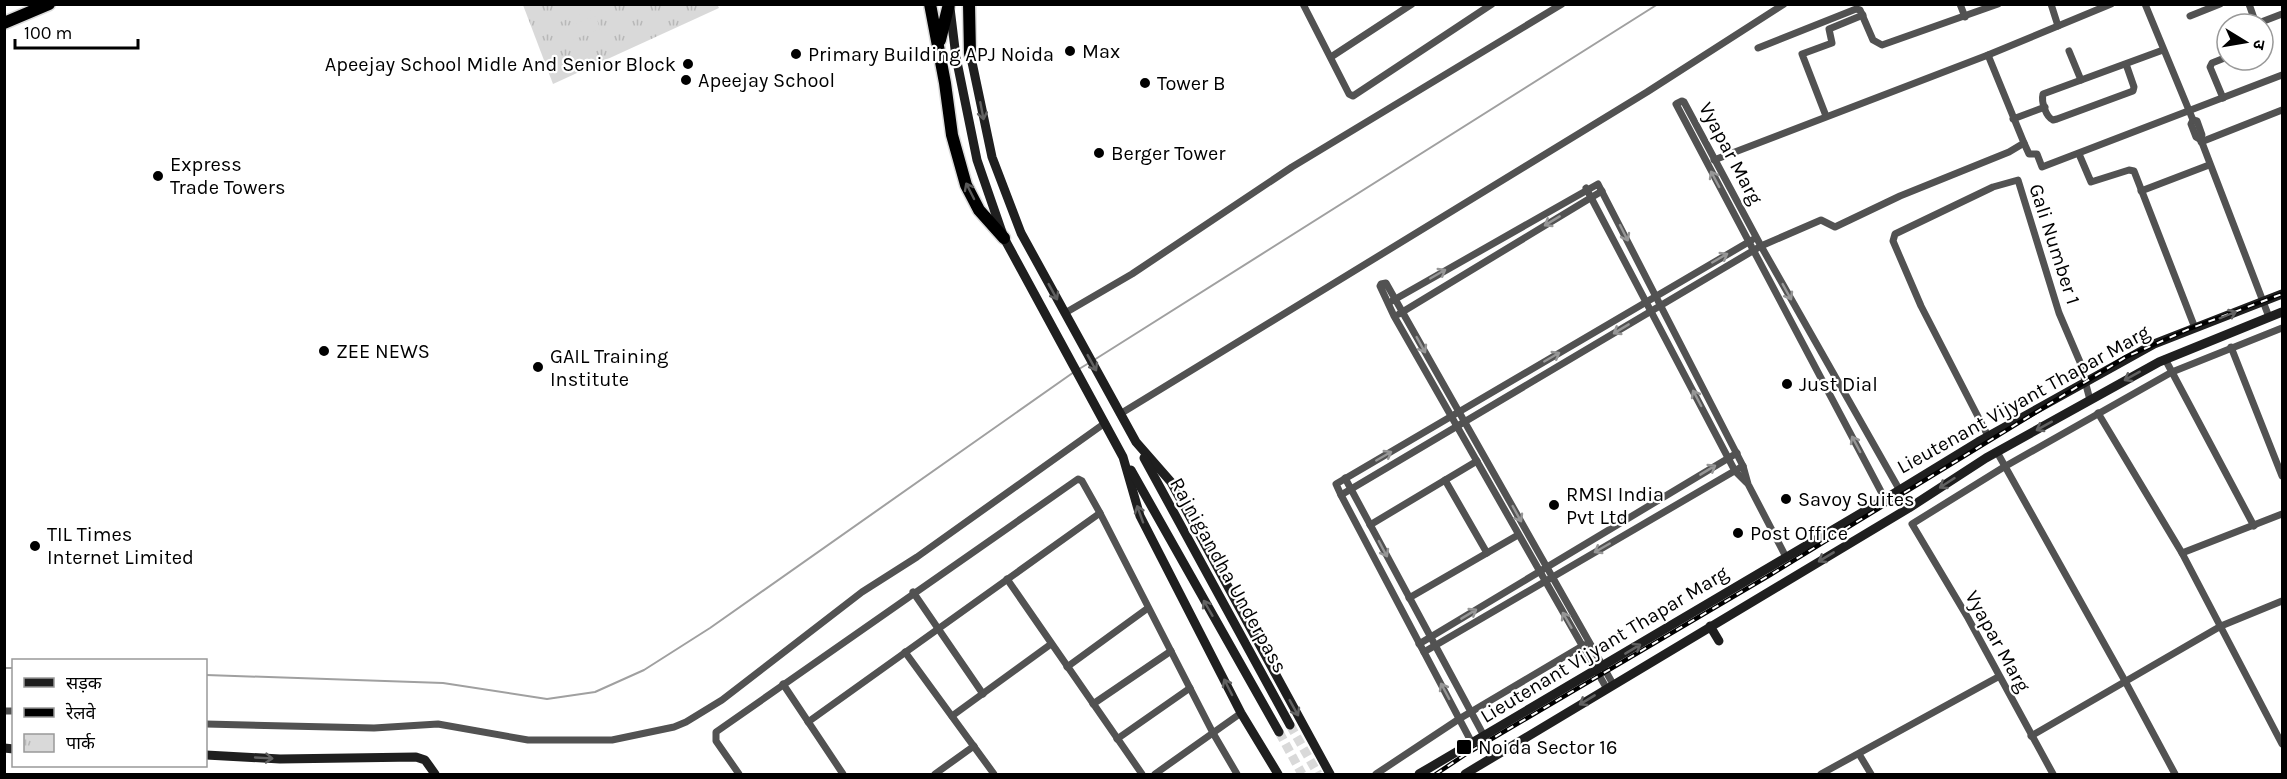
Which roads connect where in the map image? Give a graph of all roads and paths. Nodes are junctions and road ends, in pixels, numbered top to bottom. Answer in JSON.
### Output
{"nodes":[{"id":1,"x":49,"y":4,"type":"edge"},
{"id":2,"x":930,"y":4,"type":"edge"},
{"id":3,"x":949,"y":4,"type":"edge"},
{"id":4,"x":962,"y":4,"type":"edge"},
{"id":5,"x":969,"y":4,"type":"edge"},
{"id":6,"x":1303,"y":4,"type":"edge"},
{"id":7,"x":1412,"y":4,"type":"edge"},
{"id":8,"x":1492,"y":4,"type":"edge"},
{"id":9,"x":1562,"y":4,"type":"edge"},
{"id":10,"x":1784,"y":4,"type":"edge"},
{"id":11,"x":1960,"y":4,"type":"edge"},
{"id":12,"x":1998,"y":4,"type":"edge"},
{"id":13,"x":2050,"y":4,"type":"edge"},
{"id":14,"x":2111,"y":4,"type":"edge"},
{"id":15,"x":2145,"y":4,"type":"edge"},
{"id":16,"x":2220,"y":4,"type":"edge"},
{"id":17,"x":1861,"y":10,"type":"edge"},
{"id":18,"x":2190,"y":16,"type":"dead end"},
{"id":19,"x":1965,"y":17,"type":"junction"},
{"id":20,"x":4,"y":22,"type":"edge"},
{"id":21,"x":2058,"y":26,"type":"junction"},
{"id":22,"x":939,"y":44,"type":"junction"},
{"id":23,"x":1758,"y":48,"type":"dead end"},
{"id":24,"x":2163,"y":50,"type":"junction"},
{"id":25,"x":2069,"y":51,"type":"dead end"},
{"id":26,"x":970,"y":54,"type":"junction"},
{"id":27,"x":1988,"y":55,"type":"junction"},
{"id":28,"x":1331,"y":57,"type":"junction"},
{"id":29,"x":2215,"y":62,"type":"edge"},
{"id":30,"x":2126,"y":64,"type":"junction"},
{"id":31,"x":2283,"y":75,"type":"edge"},
{"id":32,"x":2081,"y":80,"type":"junction"},
{"id":33,"x":2223,"y":98,"type":"junction"},
{"id":34,"x":2045,"y":107,"type":"junction"},
{"id":35,"x":2283,"y":110,"type":"edge"},
{"id":36,"x":2189,"y":111,"type":"junction"},
{"id":37,"x":1826,"y":117,"type":"junction"},
{"id":38,"x":2013,"y":119,"type":"junction"},
{"id":39,"x":2201,"y":140,"type":"junction"},
{"id":40,"x":2024,"y":142,"type":"junction"},
{"id":41,"x":2079,"y":154,"type":"junction"},
{"id":42,"x":1715,"y":159,"type":"junction"},
{"id":43,"x":1706,"y":162,"type":"junction"},
{"id":44,"x":2209,"y":165,"type":"junction"},
{"id":45,"x":1586,"y":188,"type":"junction"},
{"id":46,"x":1602,"y":191,"type":"junction"},
{"id":47,"x":2141,"y":191,"type":"junction"},
{"id":48,"x":1591,"y":197,"type":"junction"},
{"id":49,"x":1757,"y":237,"type":"junction"},
{"id":50,"x":1004,"y":238,"type":"junction"},
{"id":51,"x":1748,"y":242,"type":"junction"},
{"id":52,"x":1761,"y":246,"type":"junction"},
{"id":53,"x":1753,"y":251,"type":"junction"},
{"id":54,"x":2283,"y":294,"type":"edge"},
{"id":55,"x":1656,"y":296,"type":"junction"},
{"id":56,"x":1395,"y":299,"type":"junction"},
{"id":57,"x":2263,"y":301,"type":"junction"},
{"id":58,"x":1646,"y":302,"type":"junction"},
{"id":59,"x":1387,"y":303,"type":"junction"},
{"id":60,"x":1661,"y":306,"type":"junction"},
{"id":61,"x":1402,"y":312,"type":"junction"},
{"id":62,"x":1651,"y":312,"type":"junction"},
{"id":63,"x":2283,"y":312,"type":"edge"},
{"id":64,"x":1394,"y":316,"type":"junction"},
{"id":65,"x":1067,"y":317,"type":"junction"},
{"id":66,"x":2270,"y":317,"type":"junction"},
{"id":67,"x":2195,"y":328,"type":"junction"},
{"id":68,"x":2283,"y":328,"type":"edge"},
{"id":69,"x":2231,"y":347,"type":"junction"},
{"id":70,"x":2165,"y":359,"type":"junction"},
{"id":71,"x":2172,"y":372,"type":"junction"},
{"id":72,"x":2086,"y":383,"type":"junction"},
{"id":73,"x":2090,"y":400,"type":"junction"},
{"id":74,"x":1459,"y":412,"type":"junction"},
{"id":75,"x":2098,"y":413,"type":"junction"},
{"id":76,"x":1120,"y":414,"type":"junction"},
{"id":77,"x":1451,"y":416,"type":"junction"},
{"id":78,"x":1102,"y":418,"type":"junction"},
{"id":79,"x":1465,"y":422,"type":"junction"},
{"id":80,"x":1457,"y":426,"type":"junction"},
{"id":81,"x":1988,"y":436,"type":"junction"},
{"id":82,"x":1136,"y":442,"type":"junction"},
{"id":83,"x":1997,"y":452,"type":"junction"},
{"id":84,"x":1737,"y":453,"type":"junction"},
{"id":85,"x":1123,"y":457,"type":"junction"},
{"id":86,"x":1728,"y":458,"type":"junction"},
{"id":87,"x":1477,"y":461,"type":"junction"},
{"id":88,"x":1743,"y":466,"type":"junction"},
{"id":89,"x":2004,"y":467,"type":"junction"},
{"id":90,"x":1735,"y":471,"type":"junction"},
{"id":91,"x":2283,"y":476,"type":"edge"},
{"id":92,"x":1345,"y":478,"type":"junction"},
{"id":93,"x":1446,"y":480,"type":"junction"},
{"id":94,"x":1748,"y":484,"type":"junction"},
{"id":95,"x":1683,"y":485,"type":"junction"},
{"id":96,"x":1351,"y":489,"type":"junction"},
{"id":97,"x":1899,"y":489,"type":"junction"},
{"id":98,"x":1341,"y":495,"type":"junction"},
{"id":99,"x":1690,"y":497,"type":"junction"},
{"id":100,"x":1884,"y":497,"type":"junction"},
{"id":101,"x":1100,"y":513,"type":"junction"},
{"id":102,"x":2283,"y":514,"type":"edge"},
{"id":103,"x":1618,"y":524,"type":"junction"},
{"id":104,"x":1370,"y":525,"type":"junction"},
{"id":105,"x":2254,"y":526,"type":"junction"},
{"id":106,"x":1518,"y":535,"type":"junction"},
{"id":107,"x":1625,"y":535,"type":"junction"},
{"id":108,"x":1487,"y":553,"type":"junction"},
{"id":109,"x":2182,"y":553,"type":"junction"},
{"id":110,"x":1786,"y":557,"type":"junction"},
{"id":111,"x":1547,"y":567,"type":"junction"},
{"id":112,"x":1539,"y":572,"type":"junction"},
{"id":113,"x":1552,"y":577,"type":"junction"},
{"id":114,"x":1007,"y":579,"type":"junction"},
{"id":115,"x":1545,"y":582,"type":"junction"},
{"id":116,"x":913,"y":592,"type":"junction"},
{"id":117,"x":1409,"y":598,"type":"junction"},
{"id":118,"x":2283,"y":601,"type":"edge"},
{"id":119,"x":1148,"y":608,"type":"junction"},
{"id":120,"x":1710,"y":626,"type":"junction"},
{"id":121,"x":2221,"y":626,"type":"junction"},
{"id":122,"x":938,"y":629,"type":"junction"},
{"id":123,"x":1430,"y":637,"type":"junction"},
{"id":124,"x":1719,"y":641,"type":"dead end"},
{"id":125,"x":1589,"y":642,"type":"junction"},
{"id":126,"x":1051,"y":644,"type":"junction"},
{"id":127,"x":1419,"y":644,"type":"junction"},
{"id":128,"x":1435,"y":646,"type":"junction"},
{"id":129,"x":1582,"y":647,"type":"junction"},
{"id":130,"x":1171,"y":651,"type":"junction"},
{"id":131,"x":905,"y":652,"type":"junction"},
{"id":132,"x":1424,"y":652,"type":"junction"},
{"id":133,"x":1067,"y":667,"type":"junction"},
{"id":134,"x":1600,"y":668,"type":"junction"},
{"id":135,"x":1998,"y":677,"type":"junction"},
{"id":136,"x":2126,"y":681,"type":"junction"},
{"id":137,"x":783,"y":684,"type":"junction"},
{"id":138,"x":1610,"y":686,"type":"junction"},
{"id":139,"x":1190,"y":688,"type":"junction"},
{"id":140,"x":982,"y":694,"type":"junction"},
{"id":141,"x":1093,"y":705,"type":"junction"},
{"id":142,"x":1471,"y":712,"type":"junction"},
{"id":143,"x":1241,"y":713,"type":"junction"},
{"id":144,"x":952,"y":716,"type":"junction"},
{"id":145,"x":1459,"y":719,"type":"junction"},
{"id":146,"x":808,"y":722,"type":"junction"},
{"id":147,"x":207,"y":724,"type":"edge"},
{"id":148,"x":1290,"y":725,"type":"tunnel mouth"},
{"id":149,"x":1279,"y":732,"type":"tunnel mouth"},
{"id":150,"x":1213,"y":733,"type":"junction"},
{"id":151,"x":1484,"y":736,"type":"junction"},
{"id":152,"x":2031,"y":736,"type":"junction"},
{"id":153,"x":1117,"y":739,"type":"junction"},
{"id":154,"x":1472,"y":743,"type":"junction"},
{"id":155,"x":2283,"y":744,"type":"edge"},
{"id":156,"x":974,"y":746,"type":"junction"},
{"id":157,"x":1859,"y":754,"type":"junction"},
{"id":158,"x":207,"y":755,"type":"edge"},
{"id":159,"x":435,"y":774,"type":"edge"},
{"id":160,"x":739,"y":774,"type":"edge"},
{"id":161,"x":843,"y":774,"type":"edge"},
{"id":162,"x":935,"y":774,"type":"edge"},
{"id":163,"x":994,"y":774,"type":"edge"},
{"id":164,"x":1142,"y":774,"type":"edge"},
{"id":165,"x":1155,"y":774,"type":"edge"},
{"id":166,"x":1237,"y":774,"type":"edge"},
{"id":167,"x":1278,"y":774,"type":"edge"},
{"id":168,"x":1330,"y":774,"type":"edge"},
{"id":169,"x":1376,"y":774,"type":"edge"},
{"id":170,"x":1419,"y":774,"type":"edge"},
{"id":171,"x":1465,"y":774,"type":"edge"},
{"id":172,"x":1821,"y":774,"type":"edge"},
{"id":173,"x":1871,"y":774,"type":"edge"},
{"id":174,"x":2053,"y":774,"type":"edge"},
{"id":175,"x":2175,"y":774,"type":"edge"}],
"edges":[{"from":1,"to":20,"type":"highway"},
{"from":2,"to":22,"type":"highway"},
{"from":3,"to":22,"type":"highway"},
{"from":3,"to":50,"type":"main road"},
{"from":4,"to":26,"type":"main road"},
{"from":5,"to":26,"type":"highway"},
{"from":6,"to":28,"type":"street"},
{"from":7,"to":28,"type":"street"},
{"from":8,"to":28,"type":"street"},
{"from":9,"to":65,"type":"street"},
{"from":10,"to":76,"type":"street"},
{"from":11,"to":19,"type":"street"},
{"from":12,"to":19,"type":"street"},
{"from":13,"to":21,"type":"street"},
{"from":14,"to":21,"type":"street"},
{"from":15,"to":24,"type":"street"},
{"from":16,"to":18,"type":"street"},
{"from":17,"to":19,"type":"street"},
{"from":17,"to":23,"type":"street"},
{"from":17,"to":37,"type":"street"},
{"from":21,"to":27,"type":"street"},
{"from":50,"to":22,"type":"highway","one_way":true},
{"from":24,"to":30,"type":"street"},
{"from":24,"to":36,"type":"street"},
{"from":25,"to":32,"type":"street"},
{"from":26,"to":65,"type":"main road","one_way":true},
{"from":27,"to":37,"type":"street"},
{"from":27,"to":38,"type":"street"},
{"from":29,"to":33,"type":"street"},
{"from":30,"to":32,"type":"street"},
{"from":30,"to":34,"type":"street"},
{"from":31,"to":33,"type":"street"},
{"from":32,"to":34,"type":"street"},
{"from":33,"to":36,"type":"street"},
{"from":34,"to":38,"type":"street"},
{"from":35,"to":39,"type":"street"},
{"from":36,"to":39,"type":"street"},
{"from":36,"to":41,"type":"street"},
{"from":37,"to":42,"type":"street"},
{"from":38,"to":40,"type":"street"},
{"from":39,"to":44,"type":"street"},
{"from":40,"to":41,"type":"street"},
{"from":40,"to":52,"type":"street"},
{"from":41,"to":47,"type":"street"},
{"from":42,"to":43,"type":"street"},
{"from":42,"to":43,"type":"street","name":"Vyapar Marg"},
{"from":42,"to":49,"type":"street","name":"Vyapar Marg"},
{"from":51,"to":43,"type":"street","name":"Vyapar Marg","one_way":true},
{"from":44,"to":47,"type":"street"},
{"from":44,"to":57,"type":"street"},
{"from":45,"to":46,"type":"street"},
{"from":45,"to":48,"type":"street"},
{"from":56,"to":45,"type":"street","one_way":true},
{"from":46,"to":48,"type":"street"},
{"from":46,"to":55,"type":"street","one_way":true},
{"from":47,"to":67,"type":"street"},
{"from":48,"to":58,"type":"street"},
{"from":48,"to":61,"type":"street","one_way":true},
{"from":49,"to":51,"type":"street"},
{"from":49,"to":52,"type":"street","name":"Vyapar Marg"},
{"from":50,"to":78,"type":"main road"},
{"from":51,"to":53,"type":"street","name":"Vyapar Marg"},
{"from":55,"to":51,"type":"street","one_way":true},
{"from":52,"to":53,"type":"street"},
{"from":52,"to":97,"type":"street","name":"Vyapar Marg","one_way":true},
{"from":53,"to":60,"type":"street"},
{"from":100,"to":53,"type":"street","name":"Vyapar Marg","one_way":true},
{"from":54,"to":57,"type":"main road","name":"Lieutenant Vijyant Thapar Marg"},
{"from":55,"to":58,"type":"street"},
{"from":55,"to":60,"type":"street"},
{"from":56,"to":59,"type":"street"},
{"from":56,"to":59,"type":"street"},
{"from":56,"to":61,"type":"street"},
{"from":57,"to":66,"type":"street"},
{"from":67,"to":57,"type":"main road","name":"Lieutenant Vijyant Thapar Marg","one_way":true},
{"from":58,"to":62,"type":"street"},
{"from":74,"to":58,"type":"street","one_way":true},
{"from":59,"to":64,"type":"street"},
{"from":60,"to":62,"type":"street"},
{"from":60,"to":84,"type":"street"},
{"from":61,"to":64,"type":"street"},
{"from":61,"to":74,"type":"street","one_way":true},
{"from":62,"to":79,"type":"street","one_way":true},
{"from":86,"to":62,"type":"street","one_way":true},
{"from":63,"to":66,"type":"main road","name":"Lieutenant Vijyant Thapar Marg"},
{"from":64,"to":77,"type":"street"},
{"from":65,"to":76,"type":"main road","one_way":true},
{"from":66,"to":70,"type":"main road","name":"Lieutenant Vijyant Thapar Marg"},
{"from":67,"to":72,"type":"main road","name":"Lieutenant Vijyant Thapar Marg"},
{"from":68,"to":69,"type":"street"},
{"from":69,"to":71,"type":"street"},
{"from":69,"to":91,"type":"street"},
{"from":70,"to":71,"type":"street"},
{"from":70,"to":73,"type":"main road","name":"Lieutenant Vijyant Thapar Marg","one_way":true},
{"from":71,"to":75,"type":"street"},
{"from":71,"to":105,"type":"street"},
{"from":72,"to":73,"type":"street"},
{"from":72,"to":81,"type":"main road","name":"Lieutenant Vijyant Thapar Marg"},
{"from":72,"to":81,"type":"street","name":"Gali Number 1"},
{"from":73,"to":83,"type":"main road","name":"Lieutenant Vijyant Thapar Marg","one_way":true},
{"from":74,"to":77,"type":"street"},
{"from":74,"to":79,"type":"street"},
{"from":75,"to":89,"type":"street"},
{"from":75,"to":109,"type":"street"},
{"from":76,"to":82,"type":"main road"},
{"from":77,"to":80,"type":"street"},
{"from":92,"to":77,"type":"street","one_way":true},
{"from":78,"to":85,"type":"main road"},
{"from":78,"to":147,"type":"street"},
{"from":79,"to":80,"type":"street"},
{"from":79,"to":111,"type":"street","one_way":true},
{"from":80,"to":87,"type":"street"},
{"from":80,"to":96,"type":"street"},
{"from":81,"to":97,"type":"main road","name":"Lieutenant Vijyant Thapar Marg"},
{"from":82,"to":148,"type":"main road","name":"Rajnigandha Underpass"},
{"from":82,"to":168,"type":"main road","one_way":true},
{"from":83,"to":89,"type":"street"},
{"from":83,"to":120,"type":"main road","name":"Lieutenant Vijyant Thapar Marg","one_way":true},
{"from":84,"to":86,"type":"street"},
{"from":84,"to":88,"type":"street"},
{"from":143,"to":85,"type":"main road","one_way":true},
{"from":149,"to":85,"type":"main road","name":"Rajnigandha Underpass","one_way":true},
{"from":86,"to":90,"type":"street"},
{"from":95,"to":86,"type":"street","one_way":true},
{"from":87,"to":93,"type":"street"},
{"from":87,"to":106,"type":"street"},
{"from":88,"to":90,"type":"street"},
{"from":88,"to":94,"type":"street"},
{"from":89,"to":135,"type":"street","name":"Vyapar Marg"},
{"from":89,"to":136,"type":"street"},
{"from":90,"to":94,"type":"street"},
{"from":90,"to":99,"type":"street"},
{"from":92,"to":96,"type":"street"},
{"from":92,"to":98,"type":"street"},
{"from":93,"to":104,"type":"street"},
{"from":93,"to":108,"type":"street"},
{"from":94,"to":110,"type":"street"},
{"from":95,"to":99,"type":"street"},
{"from":95,"to":103,"type":"street"},
{"from":96,"to":98,"type":"street"},
{"from":96,"to":104,"type":"street"},
{"from":97,"to":100,"type":"main road","name":"Lieutenant Vijyant Thapar Marg"},
{"from":98,"to":127,"type":"street"},
{"from":99,"to":107,"type":"street"},
{"from":100,"to":110,"type":"main road","name":"Lieutenant Vijyant Thapar Marg"},
{"from":101,"to":114,"type":"street"},
{"from":101,"to":116,"type":"street"},
{"from":101,"to":119,"type":"street"},
{"from":102,"to":105,"type":"street"},
{"from":103,"to":107,"type":"street"},
{"from":103,"to":111,"type":"street"},
{"from":104,"to":117,"type":"street","one_way":true},
{"from":105,"to":109,"type":"street"},
{"from":106,"to":108,"type":"street"},
{"from":106,"to":112,"type":"street"},
{"from":107,"to":113,"type":"street","one_way":true},
{"from":108,"to":117,"type":"street"},
{"from":109,"to":121,"type":"street"},
{"from":134,"to":110,"type":"main road","name":"Lieutenant Vijyant Thapar Marg","one_way":true},
{"from":111,"to":112,"type":"street"},
{"from":111,"to":113,"type":"street"},
{"from":112,"to":115,"type":"street"},
{"from":123,"to":112,"type":"street","one_way":true},
{"from":113,"to":115,"type":"street"},
{"from":113,"to":125,"type":"street"},
{"from":114,"to":122,"type":"street"},
{"from":114,"to":126,"type":"street"},
{"from":115,"to":128,"type":"street"},
{"from":129,"to":115,"type":"street","one_way":true},
{"from":116,"to":122,"type":"street"},
{"from":116,"to":137,"type":"street"},
{"from":117,"to":123,"type":"street"},
{"from":118,"to":121,"type":"street"},
{"from":119,"to":130,"type":"street"},
{"from":119,"to":133,"type":"street"},
{"from":120,"to":124,"type":"main road"},
{"from":120,"to":138,"type":"main road","name":"Lieutenant Vijyant Thapar Marg"},
{"from":121,"to":136,"type":"street"},
{"from":121,"to":155,"type":"street"},
{"from":122,"to":131,"type":"street"},
{"from":122,"to":140,"type":"street"},
{"from":123,"to":127,"type":"street"},
{"from":123,"to":128,"type":"street"},
{"from":125,"to":129,"type":"street"},
{"from":125,"to":134,"type":"street"},
{"from":126,"to":133,"type":"street"},
{"from":126,"to":140,"type":"street"},
{"from":127,"to":132,"type":"street"},
{"from":128,"to":132,"type":"street"},
{"from":128,"to":142,"type":"street"},
{"from":129,"to":134,"type":"street"},
{"from":129,"to":142,"type":"street"},
{"from":130,"to":139,"type":"street"},
{"from":130,"to":141,"type":"street"},
{"from":131,"to":144,"type":"street"},
{"from":131,"to":146,"type":"street"},
{"from":145,"to":132,"type":"street","one_way":true},
{"from":133,"to":141,"type":"street"},
{"from":134,"to":138,"type":"street"},
{"from":134,"to":151,"type":"main road","name":"Lieutenant Vijyant Thapar Marg"},
{"from":135,"to":152,"type":"street","name":"Vyapar Marg"},
{"from":135,"to":157,"type":"street"},
{"from":136,"to":152,"type":"street"},
{"from":136,"to":175,"type":"street"},
{"from":137,"to":146,"type":"street"},
{"from":137,"to":160,"type":"street"},
{"from":138,"to":171,"type":"main road","name":"Lieutenant Vijyant Thapar Marg","one_way":true},
{"from":139,"to":150,"type":"street"},
{"from":139,"to":153,"type":"street"},
{"from":140,"to":144,"type":"street"},
{"from":141,"to":153,"type":"street"},
{"from":142,"to":145,"type":"street"},
{"from":142,"to":151,"type":"street"},
{"from":143,"to":150,"type":"street"},
{"from":143,"to":167,"type":"main road"},
{"from":144,"to":156,"type":"street"},
{"from":145,"to":154,"type":"street"},
{"from":145,"to":169,"type":"street"},
{"from":146,"to":161,"type":"street"},
{"from":150,"to":165,"type":"street"},
{"from":150,"to":166,"type":"street"},
{"from":151,"to":154,"type":"main road","name":"Lieutenant Vijyant Thapar Marg"},
{"from":152,"to":174,"type":"street","name":"Vyapar Marg"},
{"from":153,"to":164,"type":"street"},
{"from":154,"to":170,"type":"main road","name":"Lieutenant Vijyant Thapar Marg"},
{"from":156,"to":162,"type":"street"},
{"from":156,"to":163,"type":"street"},
{"from":157,"to":172,"type":"street"},
{"from":157,"to":173,"type":"street"},
{"from":158,"to":159,"type":"main road","one_way":true}]}
